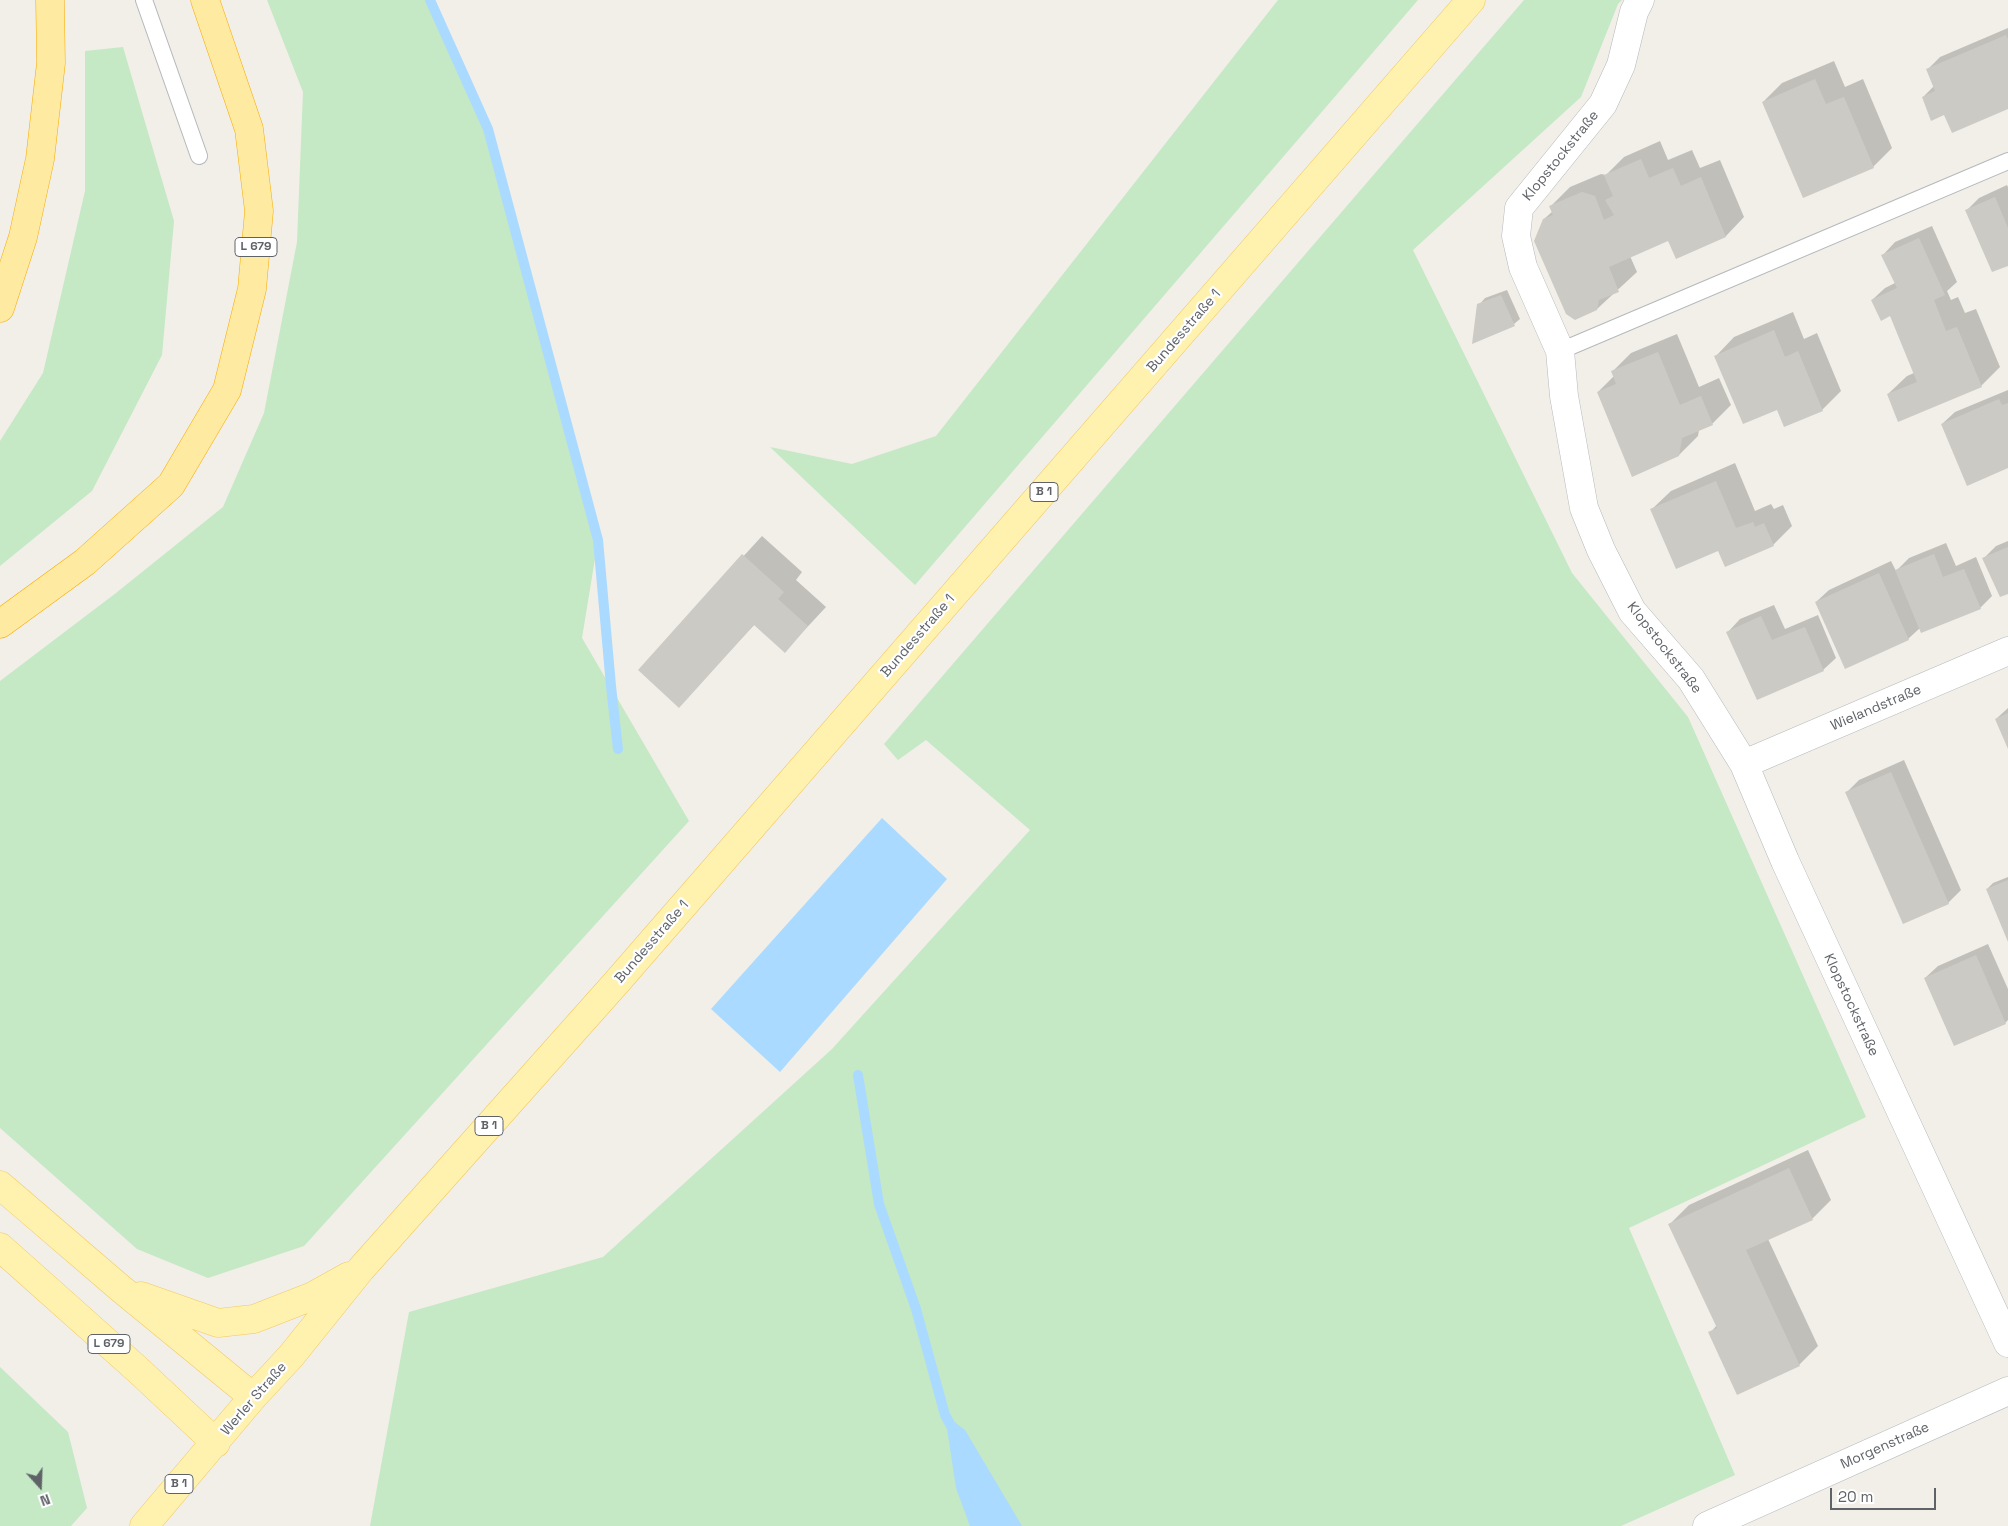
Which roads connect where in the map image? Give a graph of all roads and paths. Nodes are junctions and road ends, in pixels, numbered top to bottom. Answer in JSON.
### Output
{"nodes":[{"id":1,"x":50,"y":0,"type":"edge"},
{"id":2,"x":144,"y":0,"type":"edge"},
{"id":3,"x":204,"y":0,"type":"edge"},
{"id":4,"x":1471,"y":0,"type":"edge"},
{"id":5,"x":1640,"y":0,"type":"edge"},
{"id":6,"x":199,"y":156,"type":"dead end"},
{"id":7,"x":2008,"y":162,"type":"edge"},
{"id":8,"x":0,"y":308,"type":"edge"},
{"id":9,"x":1560,"y":351,"type":"junction"},
{"id":10,"x":0,"y":624,"type":"edge"},
{"id":11,"x":2008,"y":652,"type":"edge"},
{"id":12,"x":1744,"y":764,"type":"junction"},
{"id":13,"x":0,"y":1185,"type":"edge"},
{"id":14,"x":0,"y":1247,"type":"edge"},
{"id":15,"x":361,"y":1269,"type":"junction"},
{"id":16,"x":120,"y":1288,"type":"junction"},
{"id":17,"x":2008,"y":1343,"type":"edge"},
{"id":18,"x":2008,"y":1391,"type":"edge"},
{"id":19,"x":253,"y":1397,"type":"junction"},
{"id":20,"x":216,"y":1442,"type":"junction"},
{"id":21,"x":144,"y":1526,"type":"edge"},
{"id":22,"x":1707,"y":1526,"type":"edge"}],
"edges":[{"from":1,"to":8,"type":"highway"},
{"from":2,"to":6,"type":"lane"},
{"from":3,"to":10,"type":"highway","number":"L 679"},
{"from":4,"to":15,"type":"main road","name":"Bundesstraße 1","number":"B 1"},
{"from":5,"to":9,"type":"street","name":"Klopstockstraße"},
{"from":7,"to":9,"type":"lane"},
{"from":9,"to":12,"type":"street","name":"Klopstockstraße"},
{"from":11,"to":12,"type":"street","name":"Wielandstraße"},
{"from":12,"to":17,"type":"street","name":"Klopstockstraße"},
{"from":13,"to":16,"type":"main road"},
{"from":14,"to":20,"type":"main road","number":"L 679"},
{"from":15,"to":16,"type":"main road","number":"B 1"},
{"from":15,"to":19,"type":"main road","name":"Werler Straße","number":"B 1"},
{"from":16,"to":19,"type":"main road"},
{"from":18,"to":22,"type":"street","name":"Morgenstraße"},
{"from":19,"to":20,"type":"main road","name":"Werler Straße","number":"B 1"},
{"from":20,"to":21,"type":"main road","name":"Werler Straße","number":"B 1"}]}
